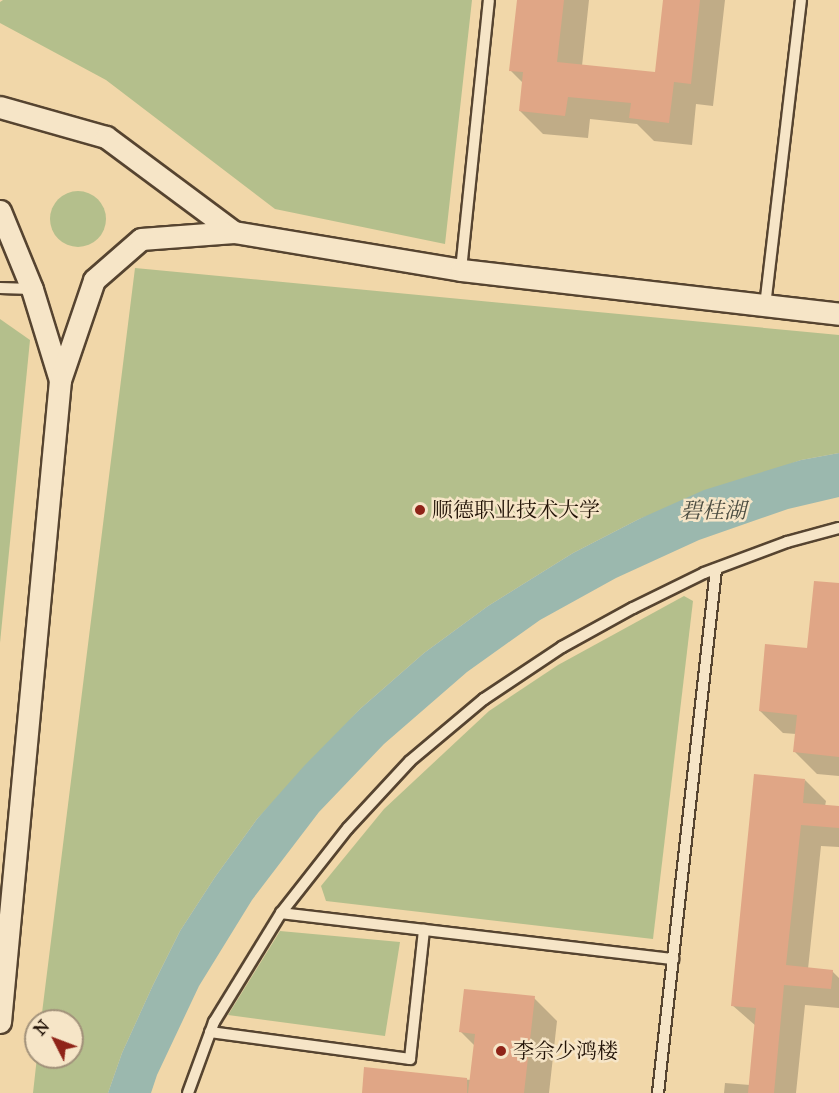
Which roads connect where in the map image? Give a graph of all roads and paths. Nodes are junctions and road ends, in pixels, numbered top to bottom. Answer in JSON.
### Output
{"nodes":[{"id":1,"x":489,"y":0,"type":"edge"},
{"id":2,"x":801,"y":0,"type":"edge"},
{"id":3,"x":0,"y":107,"type":"edge"},
{"id":4,"x":0,"y":211,"type":"edge"},
{"id":5,"x":234,"y":232,"type":"junction"},
{"id":6,"x":461,"y":270,"type":"junction"},
{"id":7,"x":0,"y":288,"type":"edge"},
{"id":8,"x":32,"y":289,"type":"junction"},
{"id":9,"x":765,"y":306,"type":"junction"},
{"id":10,"x":839,"y":314,"type":"edge"},
{"id":11,"x":60,"y":380,"type":"junction"},
{"id":12,"x":839,"y":528,"type":"edge"},
{"id":13,"x":716,"y":568,"type":"junction"},
{"id":14,"x":281,"y":913,"type":"junction"},
{"id":15,"x":424,"y":930,"type":"junction"},
{"id":16,"x":673,"y":959,"type":"junction"},
{"id":17,"x":0,"y":1022,"type":"edge"},
{"id":18,"x":210,"y":1032,"type":"junction"},
{"id":19,"x":188,"y":1093,"type":"edge"},
{"id":20,"x":658,"y":1093,"type":"edge"}],
"edges":[{"from":1,"to":6,"type":"lane"},
{"from":2,"to":9,"type":"lane"},
{"from":3,"to":5,"type":"street"},
{"from":4,"to":8,"type":"street"},
{"from":5,"to":6,"type":"street"},
{"from":5,"to":11,"type":"street"},
{"from":6,"to":9,"type":"street"},
{"from":7,"to":8,"type":"lane"},
{"from":8,"to":11,"type":"street"},
{"from":9,"to":10,"type":"street"},
{"from":11,"to":17,"type":"street"},
{"from":12,"to":13,"type":"lane"},
{"from":13,"to":14,"type":"lane"},
{"from":13,"to":16,"type":"lane"},
{"from":14,"to":15,"type":"lane"},
{"from":14,"to":18,"type":"lane"},
{"from":15,"to":16,"type":"lane"},
{"from":15,"to":18,"type":"lane"},
{"from":16,"to":20,"type":"lane"},
{"from":18,"to":19,"type":"lane"}]}
